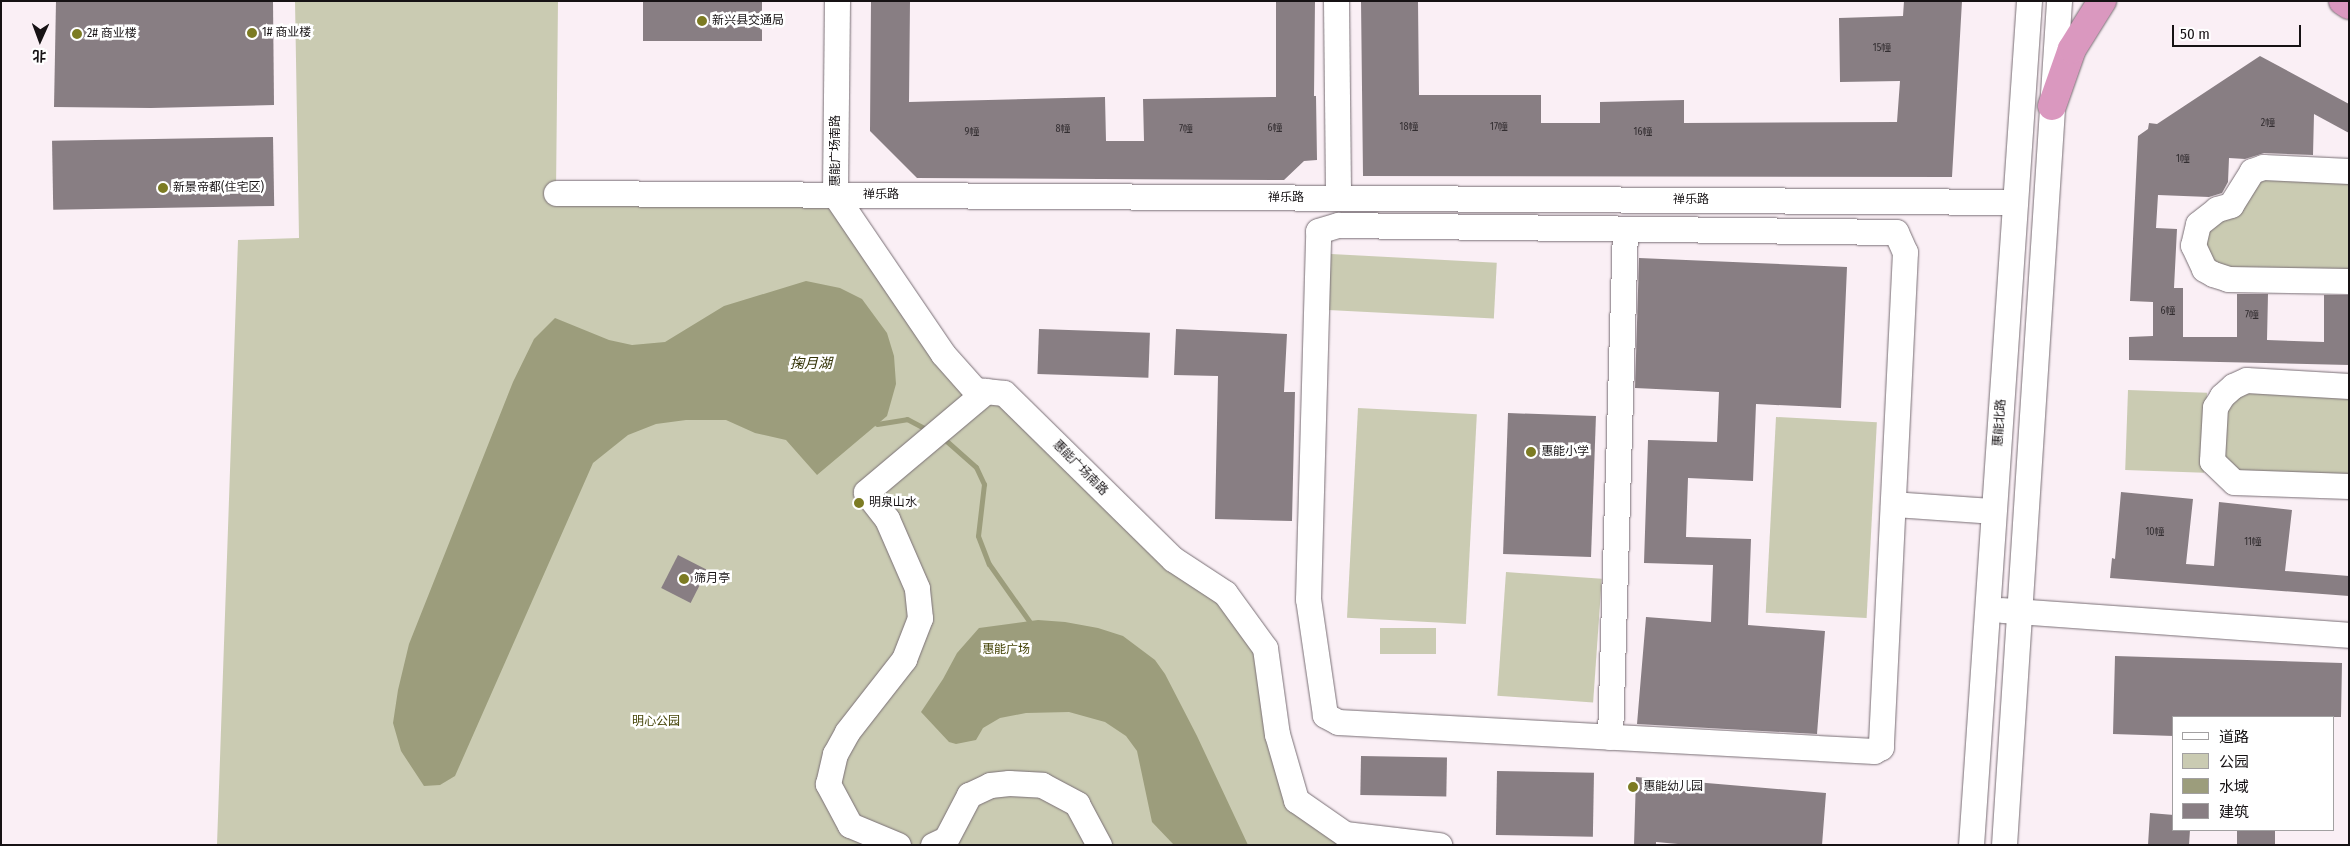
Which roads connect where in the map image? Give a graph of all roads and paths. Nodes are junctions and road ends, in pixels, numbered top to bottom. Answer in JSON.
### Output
{"nodes":[{"id":1,"x":837,"y":1,"type":"edge"},
{"id":2,"x":1336,"y":1,"type":"edge"},
{"id":3,"x":2018,"y":1,"type":"edge"},
{"id":4,"x":2029,"y":1,"type":"edge"},
{"id":5,"x":2059,"y":1,"type":"edge"},
{"id":6,"x":2102,"y":1,"type":"edge"},
{"id":7,"x":2343,"y":1,"type":"edge"},
{"id":8,"x":2349,"y":5,"type":"edge"},
{"id":9,"x":2024,"y":81,"type":"junction"},
{"id":10,"x":2052,"y":106,"type":"junction"},
{"id":11,"x":2349,"y":171,"type":"edge"},
{"id":12,"x":556,"y":193,"type":"dead end"},
{"id":13,"x":835,"y":195,"type":"junction"},
{"id":14,"x":1338,"y":198,"type":"junction"},
{"id":15,"x":2015,"y":202,"type":"junction"},
{"id":16,"x":1624,"y":228,"type":"junction"},
{"id":17,"x":2349,"y":281,"type":"edge"},
{"id":18,"x":2349,"y":386,"type":"edge"},
{"id":19,"x":986,"y":391,"type":"junction"},
{"id":20,"x":2349,"y":486,"type":"edge"},
{"id":21,"x":1893,"y":504,"type":"junction"},
{"id":22,"x":1994,"y":511,"type":"junction"},
{"id":23,"x":1987,"y":609,"type":"junction"},
{"id":24,"x":2020,"y":611,"type":"junction"},
{"id":25,"x":2349,"y":635,"type":"edge"},
{"id":26,"x":1610,"y":736,"type":"junction"},
{"id":27,"x":898,"y":845,"type":"edge"},
{"id":28,"x":933,"y":845,"type":"edge"},
{"id":29,"x":1099,"y":845,"type":"edge"},
{"id":30,"x":1439,"y":845,"type":"edge"},
{"id":31,"x":1971,"y":845,"type":"edge"},
{"id":32,"x":2004,"y":845,"type":"edge"}],
"edges":[{"from":1,"to":13,"type":"street","name":"惠能广场南路"},
{"from":2,"to":14,"type":"street"},
{"from":3,"to":9,"type":"street"},
{"from":4,"to":9,"type":"street","name":"惠能北路"},
{"from":5,"to":10,"type":"street"},
{"from":6,"to":10,"type":"highway"},
{"from":7,"to":8,"type":"highway"},
{"from":9,"to":15,"type":"street","name":"惠能北路"},
{"from":10,"to":24,"type":"street"},
{"from":11,"to":17,"type":"street"},
{"from":12,"to":13,"type":"street","name":"禅乐路"},
{"from":13,"to":14,"type":"street","name":"禅乐路"},
{"from":13,"to":19,"type":"street","name":"惠能广场南路"},
{"from":14,"to":15,"type":"street","name":"禅乐路"},
{"from":15,"to":22,"type":"street","name":"惠能北路"},
{"from":16,"to":21,"type":"street"},
{"from":16,"to":26,"type":"street"},
{"from":16,"to":26,"type":"street"},
{"from":18,"to":20,"type":"street"},
{"from":19,"to":27,"type":"street"},
{"from":19,"to":30,"type":"street","name":"惠能广场南路"},
{"from":21,"to":22,"type":"street"},
{"from":21,"to":26,"type":"street"},
{"from":22,"to":23,"type":"street","name":"惠能北路"},
{"from":23,"to":24,"type":"street"},
{"from":23,"to":31,"type":"street","name":"惠能北路"},
{"from":24,"to":25,"type":"street"},
{"from":24,"to":32,"type":"street"},
{"from":28,"to":29,"type":"street"}]}
